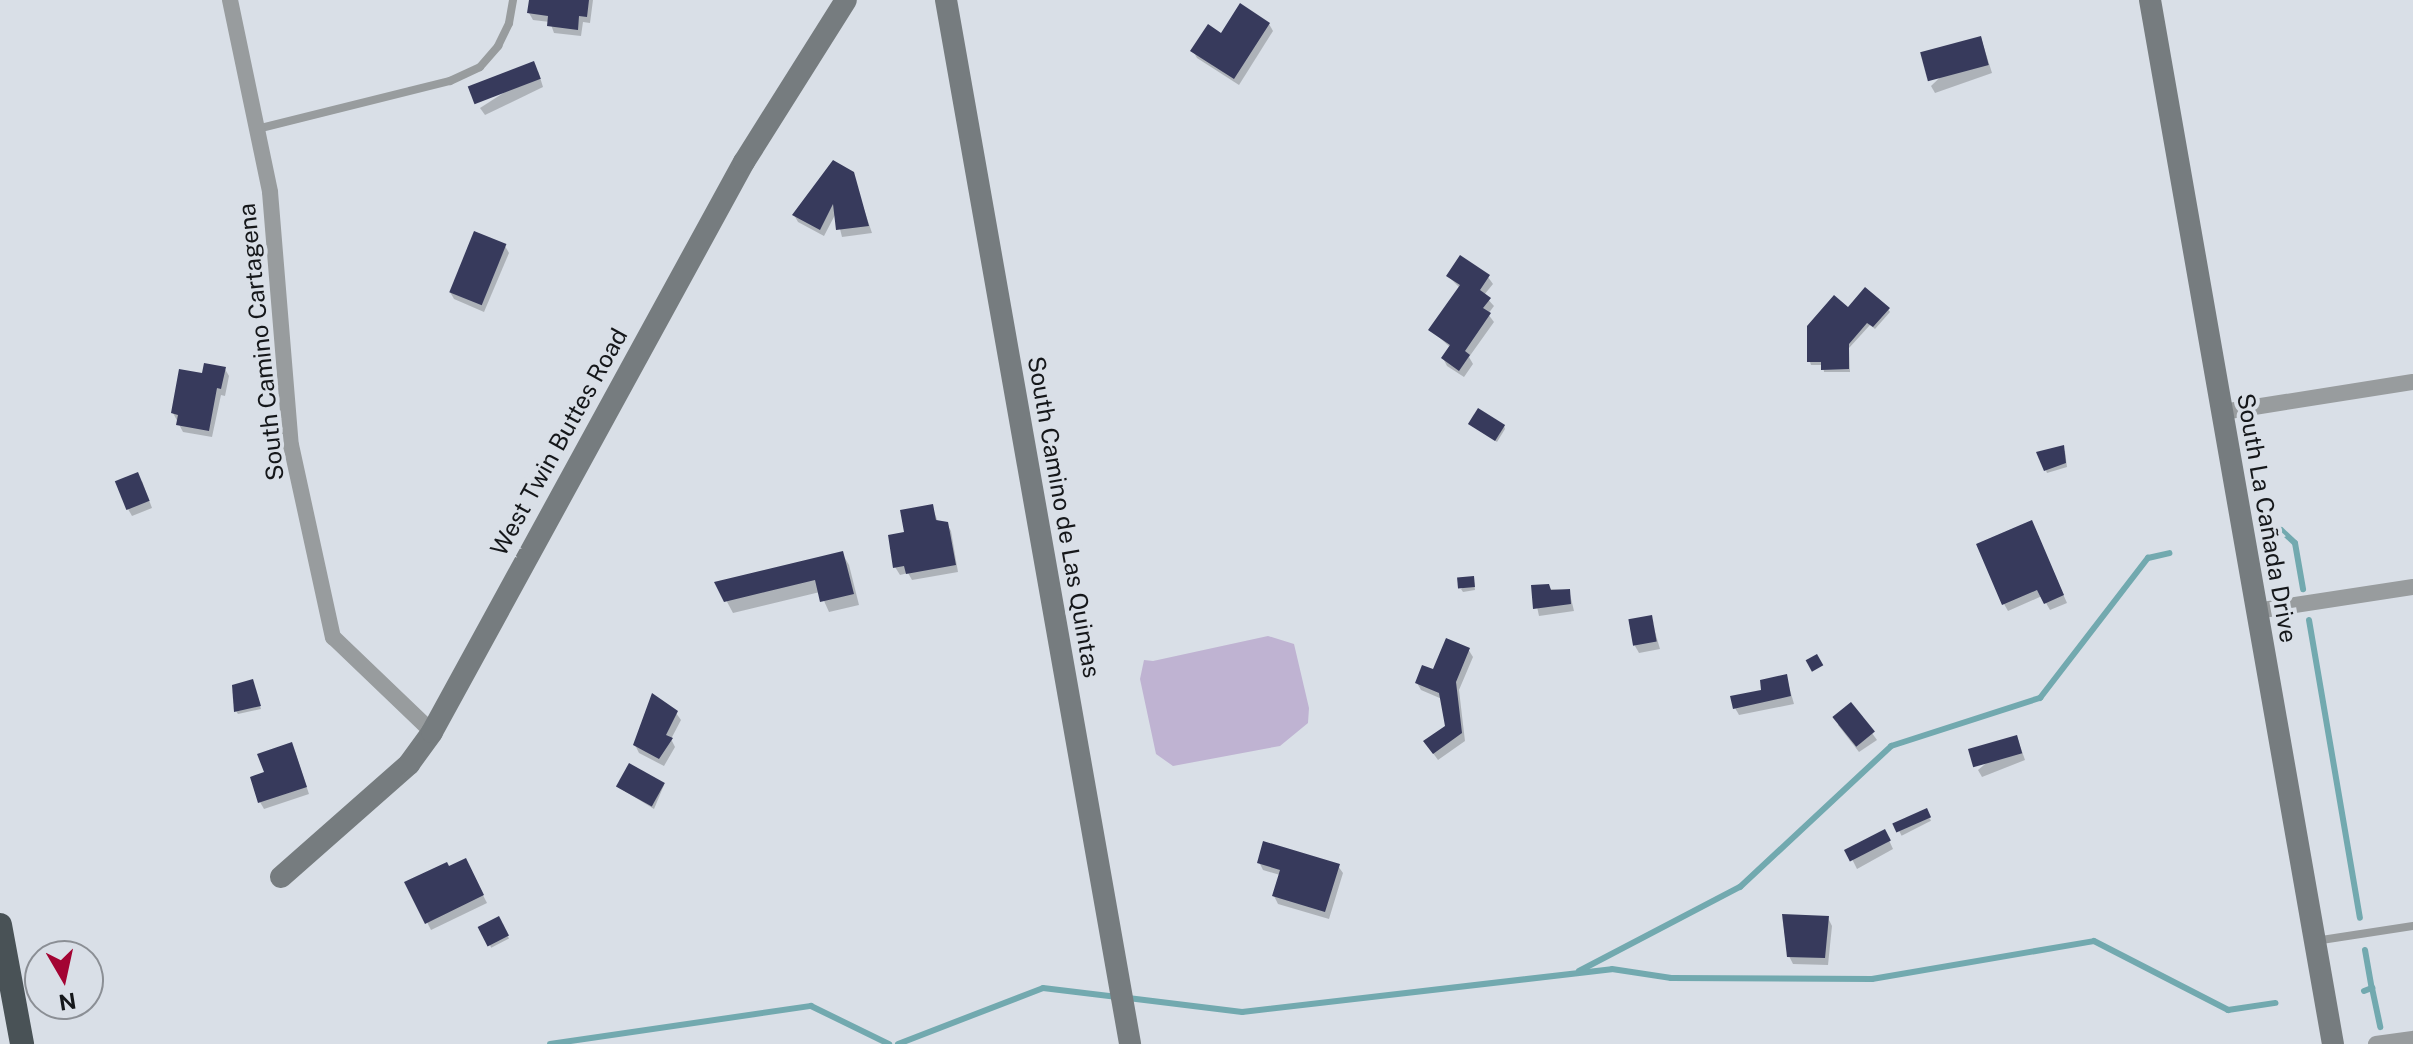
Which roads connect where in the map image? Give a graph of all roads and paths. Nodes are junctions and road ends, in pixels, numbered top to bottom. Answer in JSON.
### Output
{"nodes":[{"id":1,"x":230,"y":0,"type":"edge"},
{"id":2,"x":513,"y":0,"type":"edge"},
{"id":3,"x":846,"y":0,"type":"edge"},
{"id":4,"x":946,"y":0,"type":"edge"},
{"id":5,"x":2150,"y":0,"type":"edge"},
{"id":6,"x":257,"y":129,"type":"junction"},
{"id":7,"x":2413,"y":382,"type":"edge"},
{"id":8,"x":2223,"y":412,"type":"junction"},
{"id":9,"x":2413,"y":587,"type":"edge"},
{"id":10,"x":2256,"y":611,"type":"junction"},
{"id":11,"x":432,"y":732,"type":"junction"},
{"id":12,"x":281,"y":877,"type":"dead end"},
{"id":13,"x":0,"y":925,"type":"edge"},
{"id":14,"x":2413,"y":926,"type":"edge"},
{"id":15,"x":2315,"y":941,"type":"junction"},
{"id":16,"x":2413,"y":1039,"type":"edge"},
{"id":17,"x":22,"y":1044,"type":"edge"},
{"id":18,"x":1130,"y":1044,"type":"edge"},
{"id":19,"x":2333,"y":1044,"type":"edge"},
{"id":20,"x":2376,"y":1044,"type":"edge"}],
"edges":[{"from":1,"to":6,"type":"street","name":"South Camino Cartagena"},
{"from":2,"to":6,"type":"lane"},
{"from":3,"to":11,"type":"street","name":"West Twin Buttes Road"},
{"from":4,"to":18,"type":"street","name":"South Camino de Las Quintas"},
{"from":5,"to":8,"type":"street","name":"South La Cañada Drive"},
{"from":6,"to":11,"type":"street","name":"South Camino Cartagena"},
{"from":7,"to":8,"type":"street"},
{"from":8,"to":10,"type":"street","name":"South La Cañada Drive"},
{"from":9,"to":10,"type":"street"},
{"from":10,"to":15,"type":"street","name":"South La Cañada Drive"},
{"from":11,"to":12,"type":"street","name":"West Twin Buttes Road"},
{"from":13,"to":17,"type":"highway"},
{"from":14,"to":15,"type":"lane"},
{"from":15,"to":19,"type":"street","name":"South La Cañada Drive"},
{"from":16,"to":20,"type":"street"}]}
